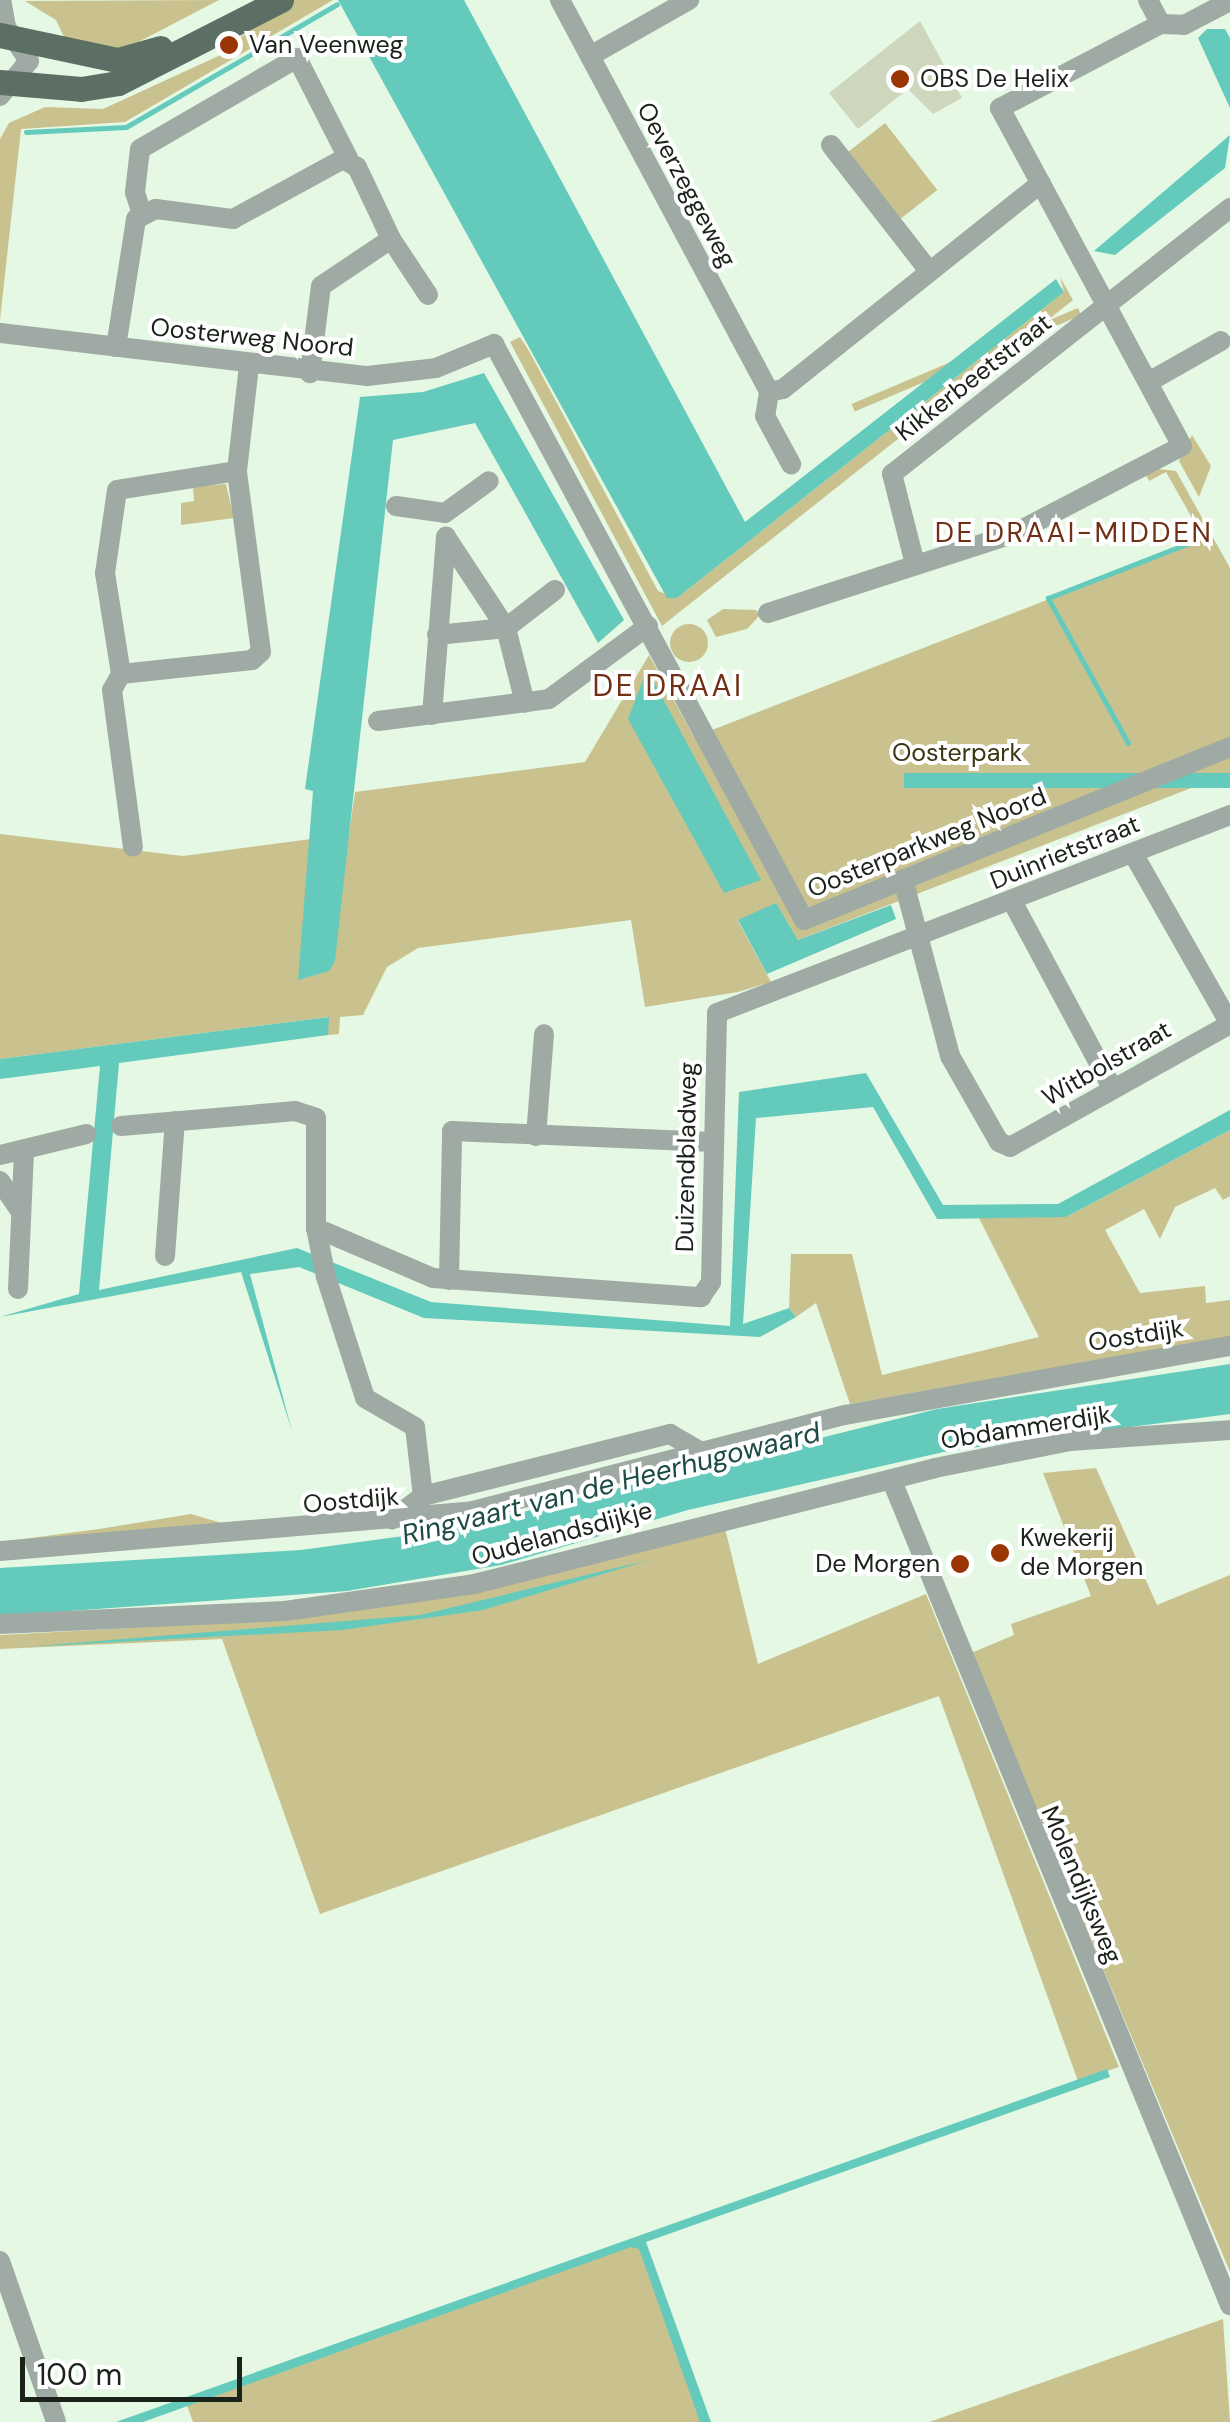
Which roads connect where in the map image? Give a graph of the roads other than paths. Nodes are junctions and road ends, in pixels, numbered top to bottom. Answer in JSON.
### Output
{"nodes":[{"id":1,"x":1,"y":0,"type":"edge"},
{"id":2,"x":248,"y":0,"type":"edge"},
{"id":3,"x":282,"y":0,"type":"edge"},
{"id":4,"x":560,"y":0,"type":"edge"},
{"id":5,"x":689,"y":0,"type":"edge"},
{"id":6,"x":1148,"y":0,"type":"edge"},
{"id":7,"x":1230,"y":0,"type":"edge"},
{"id":8,"x":1161,"y":24,"type":"junction"},
{"id":9,"x":8,"y":36,"type":"edge"},
{"id":10,"x":590,"y":56,"type":"junction"},
{"id":11,"x":3,"y":87,"type":"edge"},
{"id":12,"x":831,"y":144,"type":"dead end"},
{"id":13,"x":349,"y":160,"type":"junction"},
{"id":14,"x":1041,"y":183,"type":"junction"},
{"id":15,"x":1230,"y":208,"type":"edge"},
{"id":16,"x":142,"y":214,"type":"junction"},
{"id":17,"x":390,"y":239,"type":"junction"},
{"id":18,"x":929,"y":271,"type":"junction"},
{"id":19,"x":428,"y":295,"type":"dead end"},
{"id":20,"x":1109,"y":303,"type":"junction"},
{"id":21,"x":0,"y":333,"type":"edge"},
{"id":22,"x":1221,"y":341,"type":"dead end"},
{"id":23,"x":494,"y":344,"type":"joint"},
{"id":24,"x":116,"y":347,"type":"junction"},
{"id":25,"x":249,"y":366,"type":"junction"},
{"id":26,"x":310,"y":373,"type":"junction"},
{"id":27,"x":1152,"y":380,"type":"junction"},
{"id":28,"x":769,"y":392,"type":"junction"},
{"id":29,"x":790,"y":464,"type":"dead end"},
{"id":30,"x":237,"y":470,"type":"junction"},
{"id":31,"x":488,"y":481,"type":"dead end"},
{"id":32,"x":396,"y":506,"type":"dead end"},
{"id":33,"x":446,"y":513,"type":"junction"},
{"id":34,"x":446,"y":537,"type":"junction"},
{"id":35,"x":914,"y":560,"type":"junction"},
{"id":36,"x":556,"y":590,"type":"dead end"},
{"id":37,"x":768,"y":613,"type":"dead end"},
{"id":38,"x":506,"y":628,"type":"junction"},
{"id":39,"x":640,"y":632,"type":"junction"},
{"id":40,"x":438,"y":635,"type":"junction"},
{"id":41,"x":122,"y":674,"type":"junction"},
{"id":42,"x":526,"y":703,"type":"junction"},
{"id":43,"x":432,"y":715,"type":"junction"},
{"id":44,"x":378,"y":721,"type":"dead end"},
{"id":45,"x":1230,"y":748,"type":"edge"},
{"id":46,"x":1230,"y":814,"type":"edge"},
{"id":47,"x":133,"y":847,"type":"dead end"},
{"id":48,"x":1133,"y":853,"type":"junction"},
{"id":49,"x":903,"y":879,"type":"junction"},
{"id":50,"x":1012,"y":901,"type":"junction"},
{"id":51,"x":918,"y":938,"type":"junction"},
{"id":52,"x":1230,"y":1024,"type":"edge"},
{"id":53,"x":544,"y":1034,"type":"dead end"},
{"id":54,"x":1113,"y":1088,"type":"junction"},
{"id":55,"x":176,"y":1121,"type":"junction"},
{"id":56,"x":121,"y":1126,"type":"dead end"},
{"id":57,"x":86,"y":1134,"type":"dead end"},
{"id":58,"x":536,"y":1136,"type":"junction"},
{"id":59,"x":713,"y":1142,"type":"junction"},
{"id":60,"x":24,"y":1149,"type":"junction"},
{"id":61,"x":0,"y":1155,"type":"edge"},
{"id":62,"x":0,"y":1181,"type":"edge"},
{"id":63,"x":21,"y":1212,"type":"junction"},
{"id":64,"x":317,"y":1238,"type":"junction"},
{"id":65,"x":165,"y":1256,"type":"dead end"},
{"id":66,"x":448,"y":1280,"type":"junction"},
{"id":67,"x":18,"y":1289,"type":"dead end"},
{"id":68,"x":1230,"y":1346,"type":"edge"},
{"id":69,"x":1230,"y":1430,"type":"edge"},
{"id":70,"x":698,"y":1450,"type":"junction"},
{"id":71,"x":892,"y":1480,"type":"junction"},
{"id":72,"x":423,"y":1496,"type":"junction"},
{"id":73,"x":383,"y":1524,"type":"junction"},
{"id":74,"x":0,"y":1551,"type":"edge"},
{"id":75,"x":0,"y":1624,"type":"edge"},
{"id":76,"x":0,"y":2261,"type":"edge"},
{"id":77,"x":1230,"y":2305,"type":"edge"},
{"id":78,"x":56,"y":2422,"type":"edge"}],
"edges":[{"from":1,"to":9,"type":"street"},
{"from":2,"to":9,"type":"main road"},
{"from":3,"to":11,"type":"main road"},
{"from":4,"to":10,"type":"street","name":"Oeverzeggeweg"},
{"from":5,"to":10,"type":"street"},
{"from":6,"to":8,"type":"street"},
{"from":7,"to":8,"type":"street"},
{"from":8,"to":14,"type":"street"},
{"from":9,"to":11,"type":"street"},
{"from":10,"to":28,"type":"street","name":"Oeverzeggeweg"},
{"from":12,"to":18,"type":"street"},
{"from":13,"to":16,"type":"street"},
{"from":13,"to":16,"type":"street"},
{"from":13,"to":17,"type":"street"},
{"from":14,"to":18,"type":"street"},
{"from":14,"to":20,"type":"street"},
{"from":15,"to":20,"type":"street"},
{"from":16,"to":24,"type":"street"},
{"from":17,"to":19,"type":"street"},
{"from":17,"to":26,"type":"street"},
{"from":18,"to":28,"type":"street"},
{"from":20,"to":27,"type":"street"},
{"from":20,"to":35,"type":"street","name":"Kikkerbeetstraat"},
{"from":21,"to":24,"type":"street","name":"Oosterweg Noord"},
{"from":22,"to":27,"type":"street"},
{"from":23,"to":26,"type":"street","name":"Oosterweg Noord"},
{"from":23,"to":39,"type":"street","name":"Oosterparkweg Noord"},
{"from":24,"to":25,"type":"street","name":"Oosterweg Noord"},
{"from":25,"to":26,"type":"street","name":"Oosterweg Noord"},
{"from":25,"to":30,"type":"street"},
{"from":27,"to":35,"type":"street"},
{"from":28,"to":29,"type":"street","name":"Oeverzeggeweg"},
{"from":30,"to":41,"type":"street"},
{"from":30,"to":41,"type":"street"},
{"from":31,"to":33,"type":"street"},
{"from":32,"to":33,"type":"street"},
{"from":33,"to":34,"type":"street"},
{"from":34,"to":38,"type":"street"},
{"from":34,"to":40,"type":"street"},
{"from":35,"to":37,"type":"street"},
{"from":36,"to":38,"type":"street"},
{"from":38,"to":40,"type":"street"},
{"from":38,"to":42,"type":"street"},
{"from":39,"to":42,"type":"street"},
{"from":39,"to":49,"type":"street","name":"Oosterparkweg Noord"},
{"from":40,"to":43,"type":"street"},
{"from":41,"to":47,"type":"street"},
{"from":42,"to":43,"type":"street"},
{"from":43,"to":44,"type":"street"},
{"from":45,"to":49,"type":"street","name":"Oosterparkweg Noord"},
{"from":46,"to":48,"type":"street","name":"Duinrietstraat"},
{"from":48,"to":50,"type":"street","name":"Duinrietstraat"},
{"from":48,"to":52,"type":"street"},
{"from":49,"to":51,"type":"street"},
{"from":50,"to":51,"type":"street","name":"Duinrietstraat"},
{"from":50,"to":54,"type":"street"},
{"from":51,"to":54,"type":"street","name":"Witbolstraat"},
{"from":51,"to":59,"type":"street","name":"Duizendbladweg"},
{"from":52,"to":54,"type":"street","name":"Witbolstraat"},
{"from":53,"to":58,"type":"street"},
{"from":55,"to":56,"type":"street"},
{"from":55,"to":64,"type":"street"},
{"from":55,"to":65,"type":"street"},
{"from":57,"to":60,"type":"street"},
{"from":58,"to":59,"type":"street"},
{"from":58,"to":66,"type":"street"},
{"from":59,"to":66,"type":"street","name":"Duizendbladweg"},
{"from":60,"to":61,"type":"street"},
{"from":60,"to":63,"type":"street"},
{"from":62,"to":63,"type":"street"},
{"from":63,"to":67,"type":"street"},
{"from":64,"to":66,"type":"street","name":"Duizendbladweg"},
{"from":64,"to":72,"type":"street"},
{"from":68,"to":70,"type":"street","name":"Oostdijk"},
{"from":69,"to":71,"type":"street","name":"Obdammerdijk"},
{"from":70,"to":72,"type":"street","name":"Oostdijk"},
{"from":70,"to":73,"type":"street","name":"Oostdijk"},
{"from":71,"to":75,"type":"street","name":"Oudelandsdijkje"},
{"from":71,"to":77,"type":"street","name":"Molendijksweg"},
{"from":72,"to":73,"type":"street"},
{"from":73,"to":74,"type":"street","name":"Oostdijk"},
{"from":76,"to":78,"type":"street"}]}
